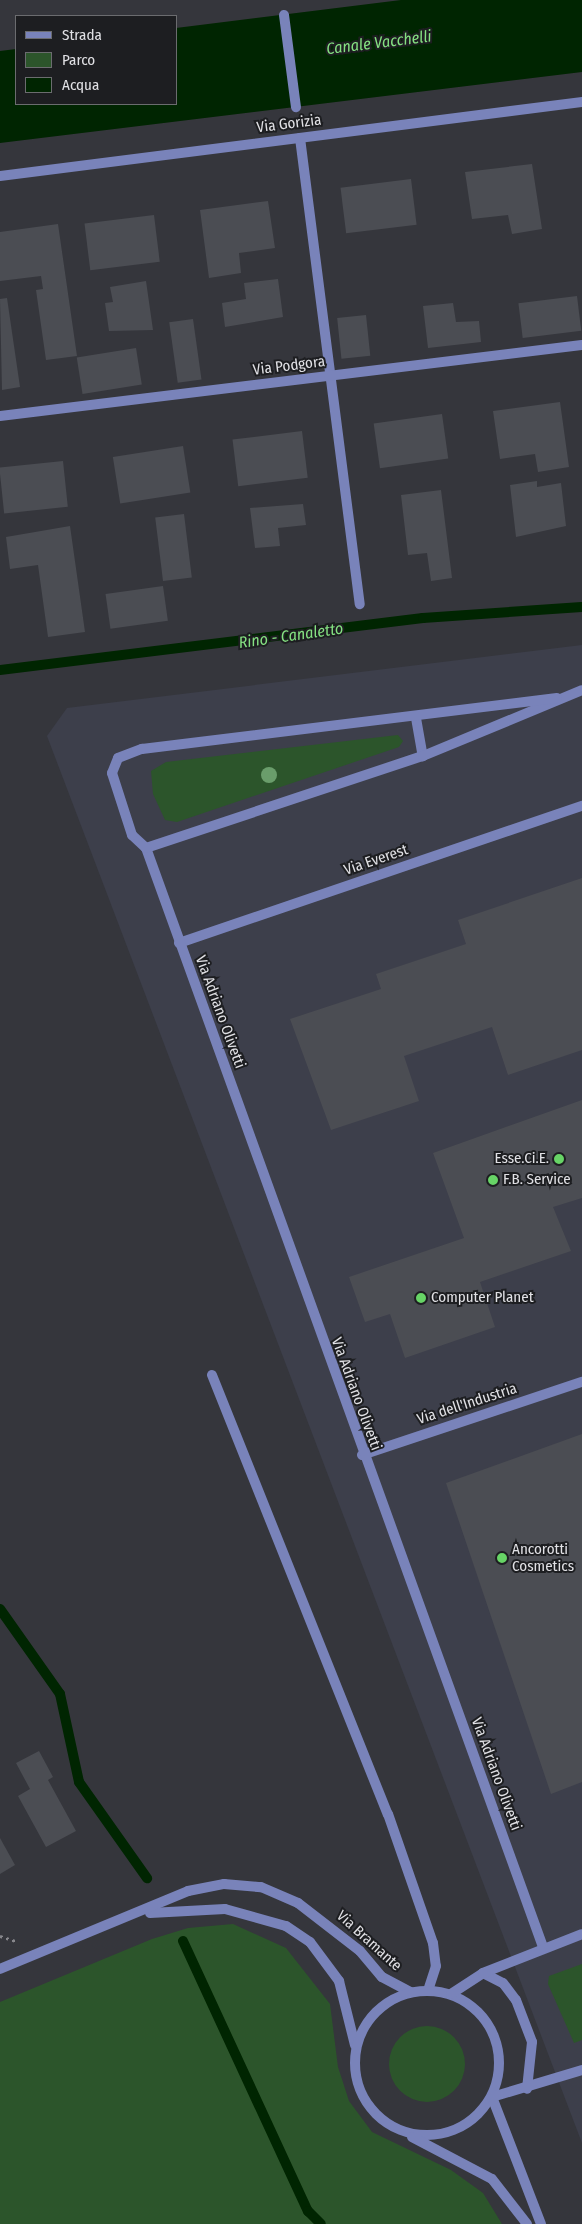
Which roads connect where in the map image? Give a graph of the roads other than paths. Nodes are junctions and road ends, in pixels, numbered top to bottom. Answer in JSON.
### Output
{"nodes":[{"id":1,"x":284,"y":15,"type":"dead end"},
{"id":2,"x":582,"y":102,"type":"edge"},
{"id":3,"x":296,"y":107,"type":"dead end"},
{"id":4,"x":300,"y":138,"type":"junction"},
{"id":5,"x":0,"y":176,"type":"edge"},
{"id":6,"x":582,"y":346,"type":"edge"},
{"id":7,"x":331,"y":376,"type":"junction"},
{"id":8,"x":0,"y":416,"type":"edge"},
{"id":9,"x":360,"y":604,"type":"dead end"},
{"id":10,"x":582,"y":690,"type":"edge"},
{"id":11,"x":557,"y":698,"type":"junction"},
{"id":12,"x":416,"y":718,"type":"junction"},
{"id":13,"x":423,"y":756,"type":"junction"},
{"id":14,"x":582,"y":806,"type":"edge"},
{"id":15,"x":146,"y":848,"type":"junction"},
{"id":16,"x":179,"y":943,"type":"junction"},
{"id":17,"x":212,"y":1375,"type":"dead end"},
{"id":18,"x":582,"y":1382,"type":"edge"},
{"id":19,"x":362,"y":1455,"type":"junction"},
{"id":20,"x":141,"y":1913,"type":"junction"},
{"id":21,"x":582,"y":1934,"type":"edge"},
{"id":22,"x":543,"y":1947,"type":"junction"},
{"id":23,"x":0,"y":1969,"type":"edge"},
{"id":24,"x":482,"y":1973,"type":"junction"},
{"id":25,"x":428,"y":1990,"type":"junction"},
{"id":26,"x":410,"y":1992,"type":"junction"},
{"id":27,"x":451,"y":1994,"type":"junction"},
{"id":28,"x":356,"y":2048,"type":"junction"},
{"id":29,"x":582,"y":2070,"type":"edge"},
{"id":30,"x":527,"y":2089,"type":"junction"},
{"id":31,"x":492,"y":2097,"type":"junction"},
{"id":32,"x":405,"y":2133,"type":"junction"},
{"id":33,"x":527,"y":2224,"type":"edge"},
{"id":34,"x":541,"y":2224,"type":"edge"}],
"edges":[{"from":1,"to":3,"type":"street"},
{"from":2,"to":4,"type":"street","name":"Via Gorizia"},
{"from":4,"to":5,"type":"street","name":"Via Gorizia"},
{"from":4,"to":7,"type":"street"},
{"from":6,"to":7,"type":"street","name":"Via Podgora"},
{"from":7,"to":8,"type":"street","name":"Via Podgora"},
{"from":7,"to":9,"type":"street"},
{"from":10,"to":11,"type":"street"},
{"from":11,"to":12,"type":"street"},
{"from":11,"to":13,"type":"street"},
{"from":12,"to":13,"type":"street"},
{"from":12,"to":15,"type":"street"},
{"from":13,"to":15,"type":"street"},
{"from":14,"to":16,"type":"street","name":"Via Everest"},
{"from":15,"to":16,"type":"street","name":"Via Adriano Olivetti"},
{"from":16,"to":19,"type":"street","name":"Via Adriano Olivetti"},
{"from":17,"to":25,"type":"street"},
{"from":18,"to":19,"type":"street","name":"Via dell'Industria"},
{"from":19,"to":22,"type":"street","name":"Via Adriano Olivetti"},
{"from":20,"to":23,"type":"street","name":"Via Bramante"},
{"from":20,"to":26,"type":"street","name":"Via Bramante"},
{"from":20,"to":28,"type":"street","name":"Via Bramante"},
{"from":21,"to":22,"type":"street"},
{"from":22,"to":24,"type":"street"},
{"from":24,"to":27,"type":"street"},
{"from":24,"to":30,"type":"street"},
{"from":25,"to":26,"type":"street","name":"Via Bramante"},
{"from":25,"to":27,"type":"street","name":"Via Bramante"},
{"from":26,"to":28,"type":"street","name":"Via Bramante"},
{"from":27,"to":31,"type":"street","name":"Via Bramante"},
{"from":28,"to":32,"type":"street","name":"Via Bramante"},
{"from":29,"to":30,"type":"street"},
{"from":30,"to":31,"type":"street"},
{"from":31,"to":32,"type":"street","name":"Via Bramante"},
{"from":31,"to":34,"type":"street"},
{"from":32,"to":33,"type":"street","name":"Via Bramante"}]}
